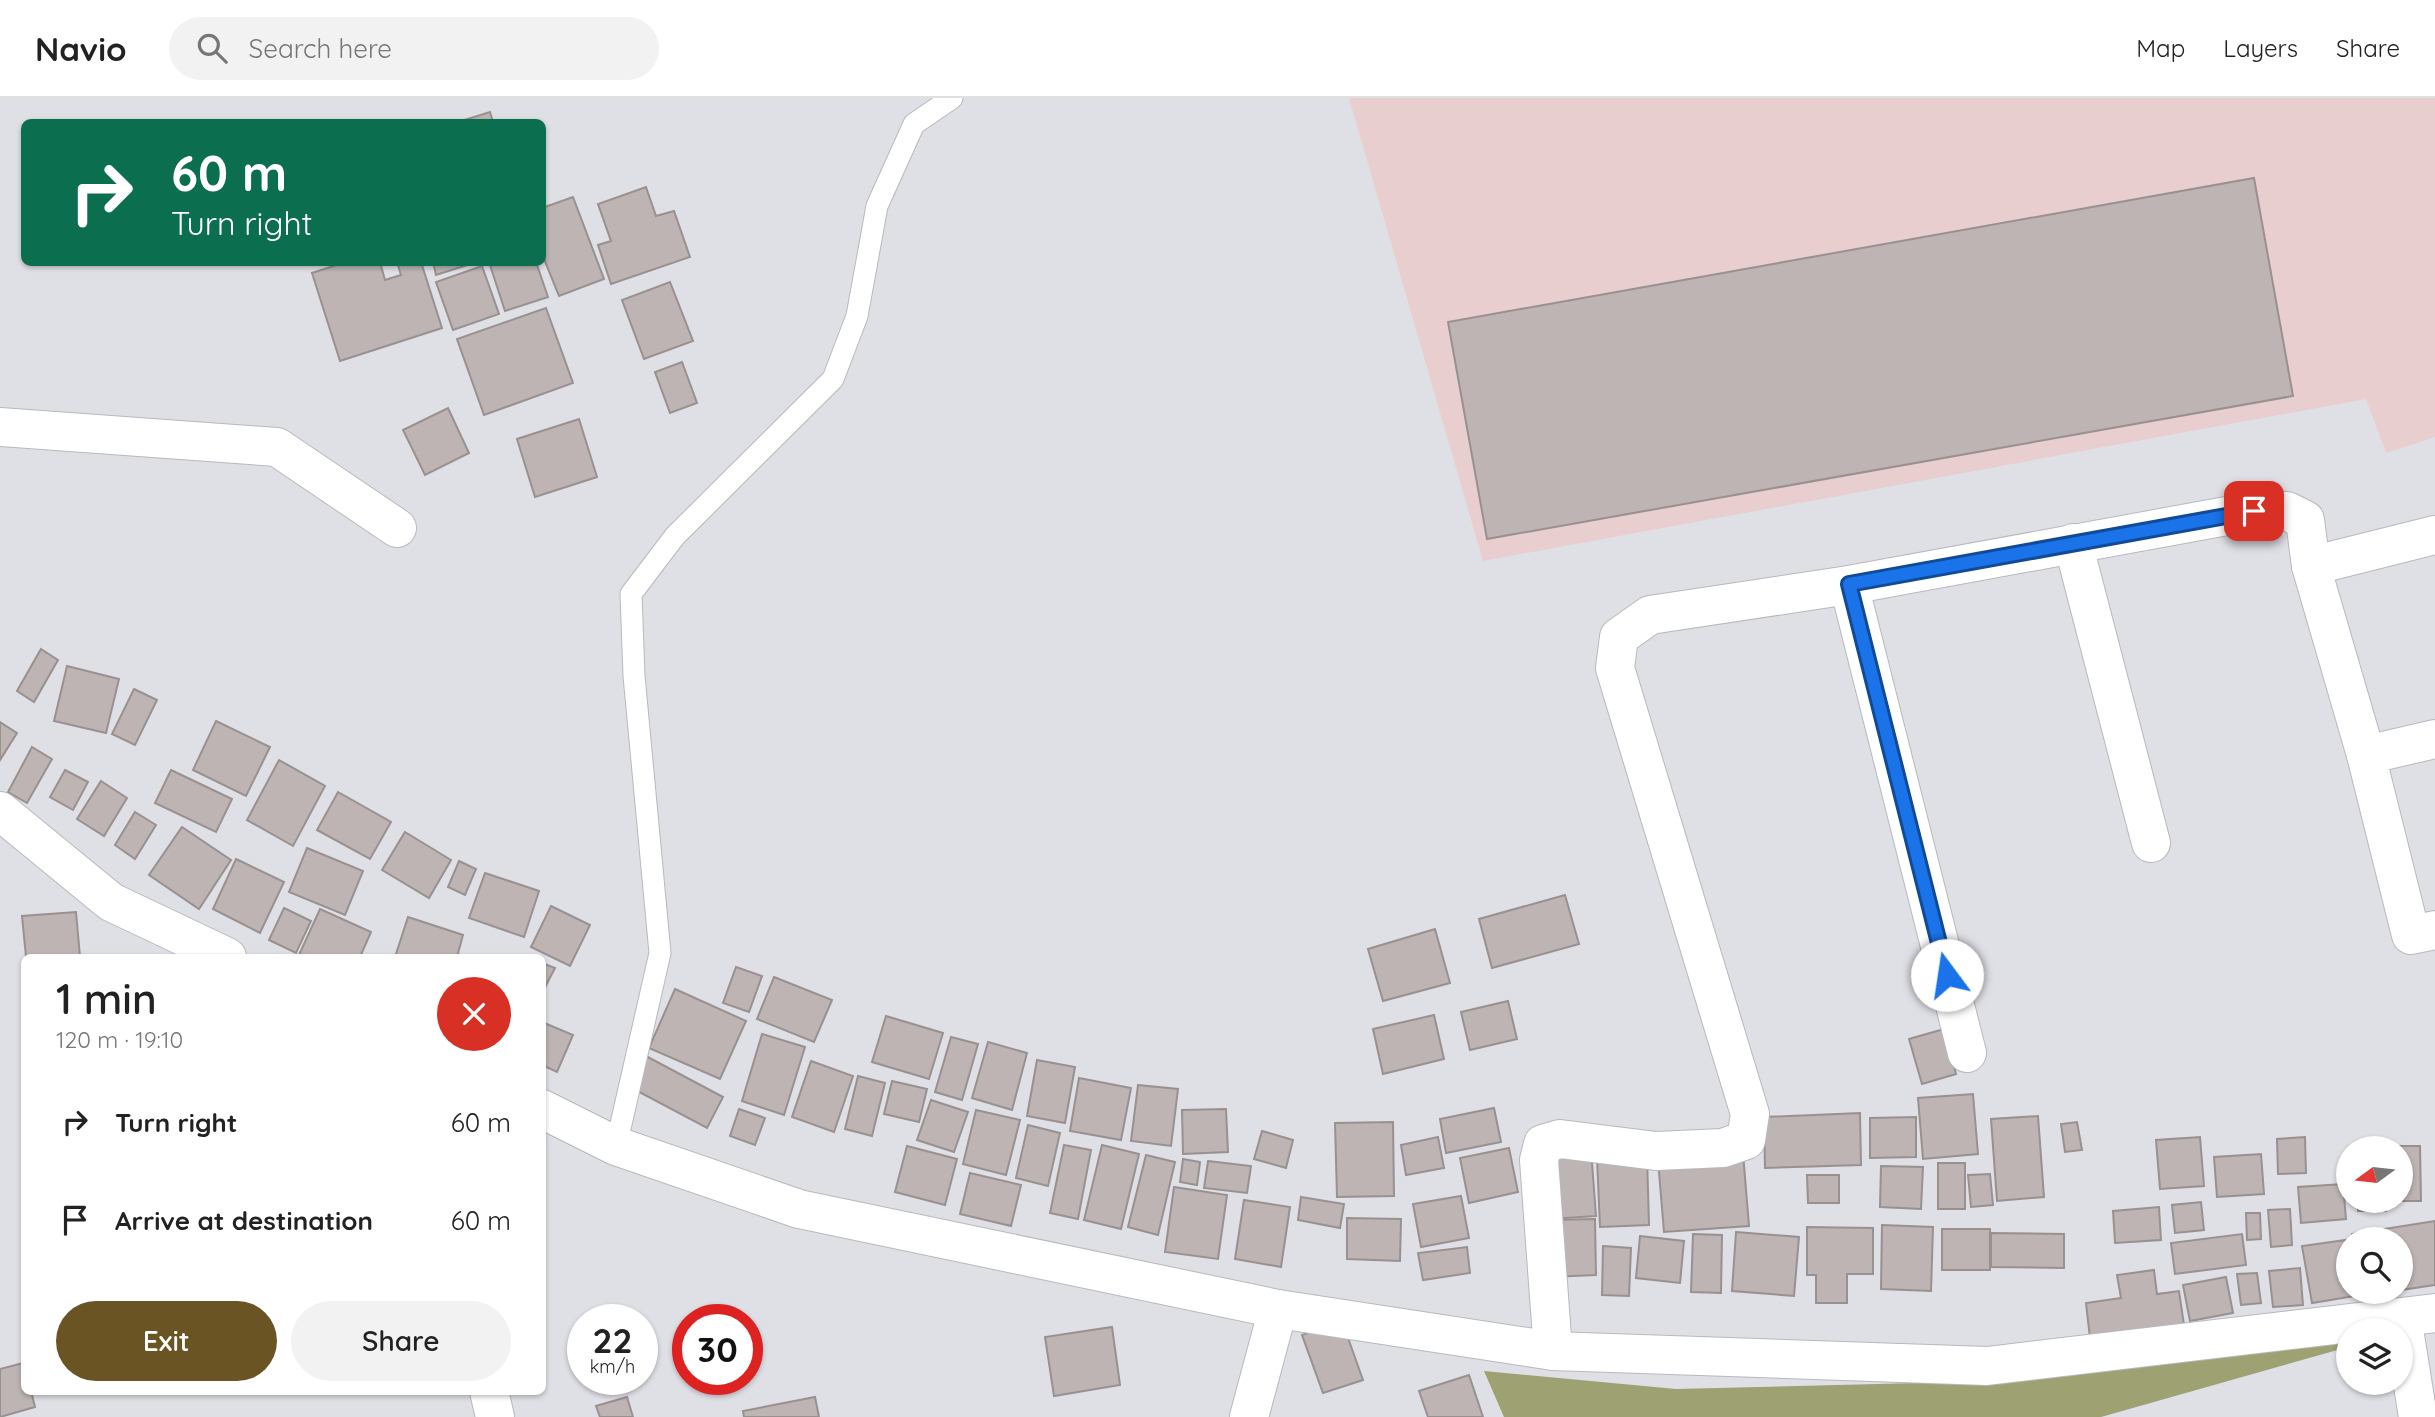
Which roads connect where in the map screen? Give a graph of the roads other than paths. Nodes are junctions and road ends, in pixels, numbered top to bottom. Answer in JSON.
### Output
{"nodes":[{"id":1,"x":952,"y":98,"type":"edge"},
{"id":2,"x":0,"y":427,"type":"edge"},
{"id":3,"x":397,"y":528,"type":"dead end"},
{"id":4,"x":2435,"y":535,"type":"edge"},
{"id":5,"x":2073,"y":543,"type":"junction"},
{"id":6,"x":2311,"y":566,"type":"junction"},
{"id":7,"x":1849,"y":584,"type":"junction"},
{"id":8,"x":2435,"y":739,"type":"edge"},
{"id":9,"x":2366,"y":755,"type":"junction"},
{"id":10,"x":0,"y":811,"type":"edge"},
{"id":11,"x":2151,"y":843,"type":"dead end"},
{"id":12,"x":2435,"y":930,"type":"edge"},
{"id":13,"x":221,"y":954,"type":"edge"},
{"id":14,"x":1967,"y":1053,"type":"dead end"},
{"id":15,"x":546,"y":1112,"type":"edge"},
{"id":16,"x":616,"y":1146,"type":"junction"},
{"id":17,"x":1278,"y":1309,"type":"junction"},
{"id":18,"x":2419,"y":1315,"type":"edge"},
{"id":19,"x":1553,"y":1351,"type":"junction"},
{"id":20,"x":490,"y":1395,"type":"edge"},
{"id":21,"x":495,"y":1417,"type":"edge"},
{"id":22,"x":1249,"y":1417,"type":"edge"},
{"id":23,"x":2418,"y":1417,"type":"edge"}],
"edges":[{"from":1,"to":16,"type":"lane"},
{"from":2,"to":3,"type":"street"},
{"from":4,"to":6,"type":"street"},
{"from":5,"to":6,"type":"street"},
{"from":5,"to":7,"type":"street"},
{"from":5,"to":11,"type":"street"},
{"from":6,"to":9,"type":"street"},
{"from":7,"to":14,"type":"street"},
{"from":7,"to":19,"type":"street"},
{"from":8,"to":9,"type":"street"},
{"from":9,"to":12,"type":"street"},
{"from":10,"to":13,"type":"street"},
{"from":15,"to":16,"type":"street"},
{"from":16,"to":17,"type":"street"},
{"from":17,"to":19,"type":"street"},
{"from":17,"to":22,"type":"street"},
{"from":18,"to":19,"type":"street"},
{"from":18,"to":23,"type":"street"},
{"from":20,"to":21,"type":"street"}]}
